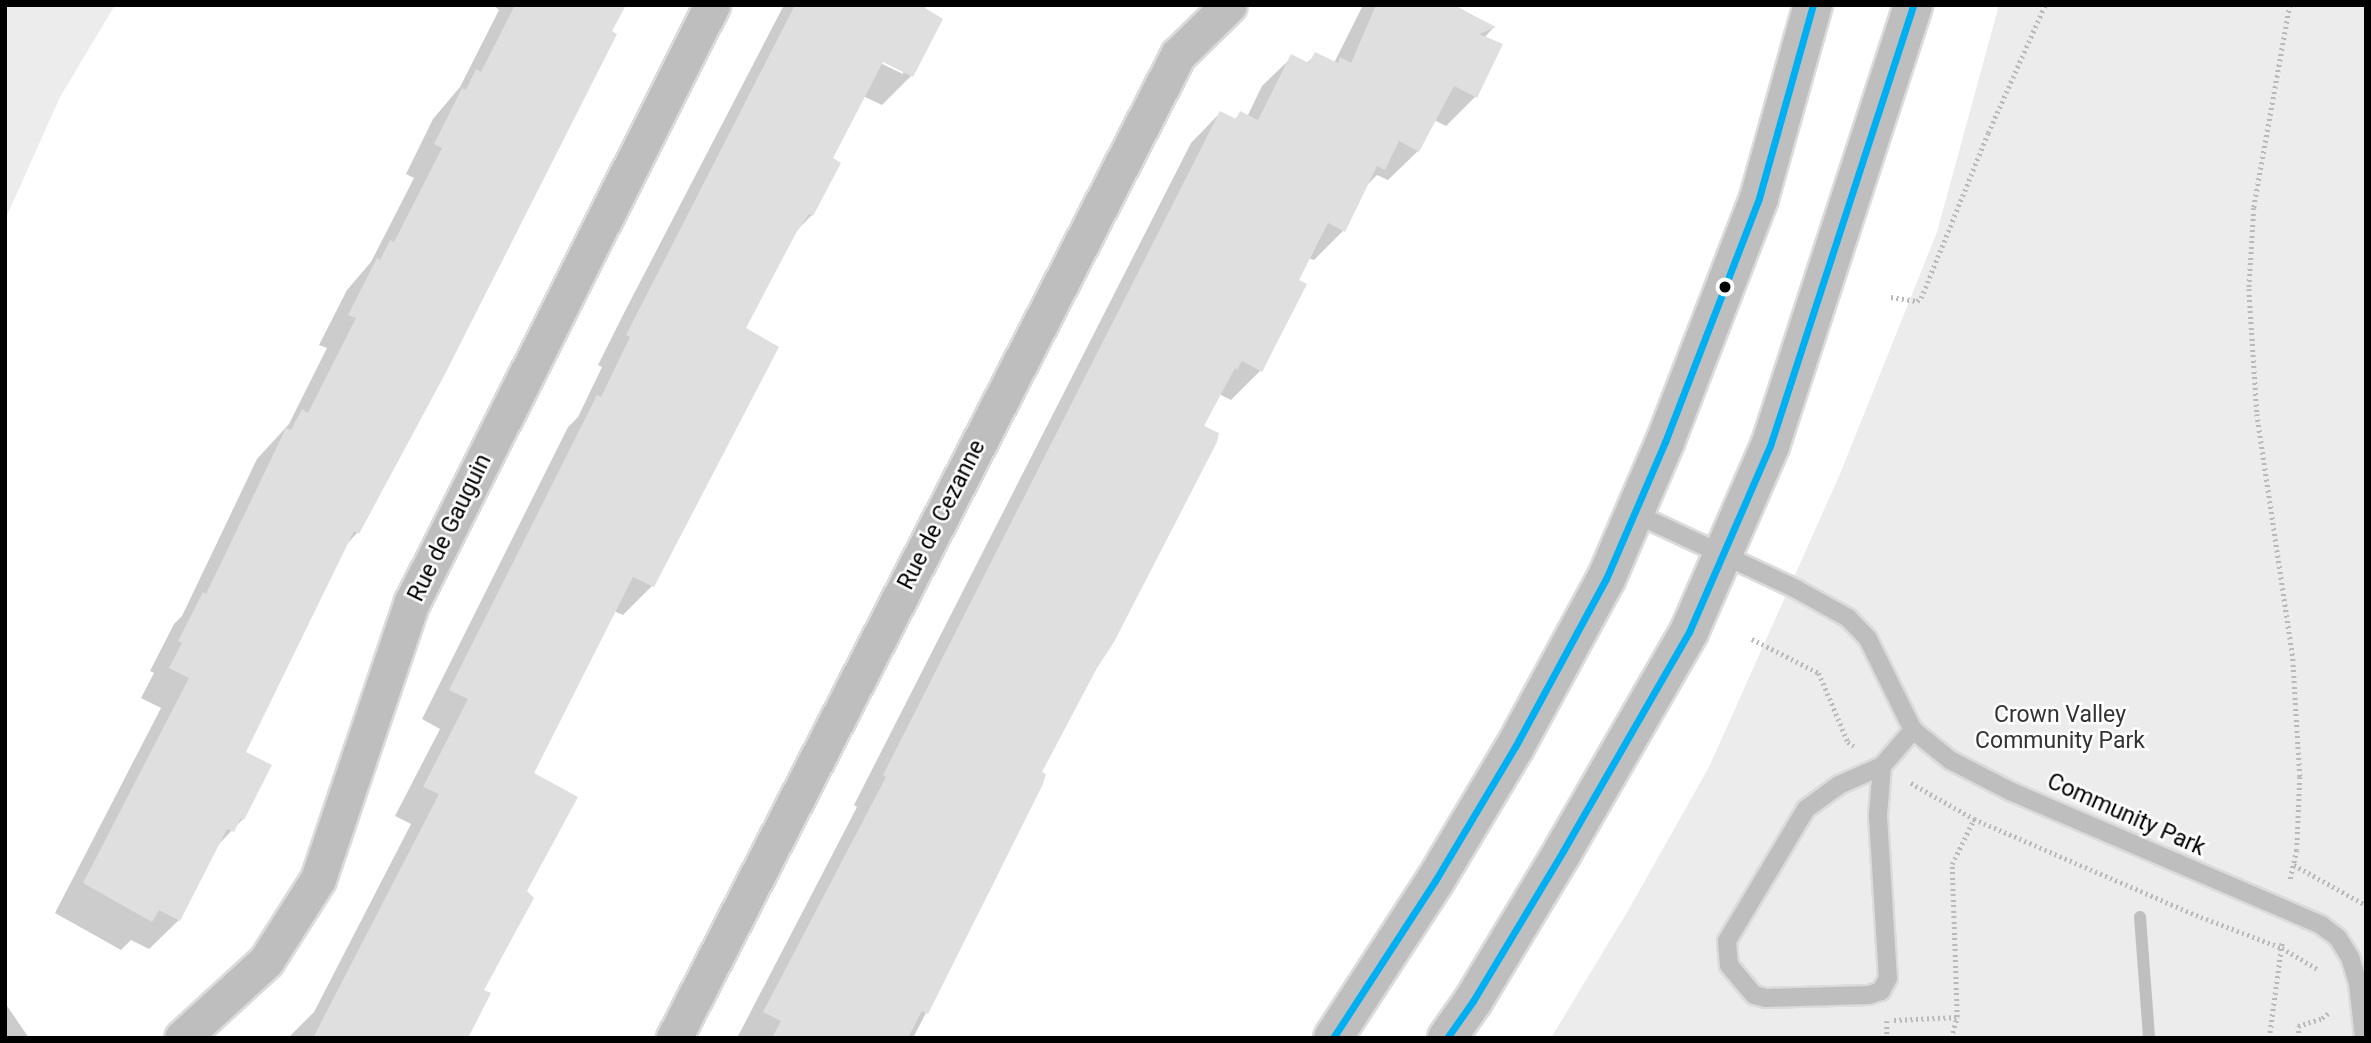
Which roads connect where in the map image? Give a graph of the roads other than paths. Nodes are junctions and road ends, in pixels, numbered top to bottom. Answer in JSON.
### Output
{"nodes":[{"id":1,"x":712,"y":5,"type":"edge"},
{"id":2,"x":1229,"y":5,"type":"edge"},
{"id":3,"x":1813,"y":5,"type":"edge"},
{"id":4,"x":1913,"y":5,"type":"edge"},
{"id":5,"x":1634,"y":513,"type":"junction"},
{"id":6,"x":1723,"y":555,"type":"junction"},
{"id":7,"x":1913,"y":730,"type":"junction"},
{"id":8,"x":1882,"y":766,"type":"junction"},
{"id":9,"x":183,"y":1038,"type":"edge"},
{"id":10,"x":674,"y":1038,"type":"edge"},
{"id":11,"x":1333,"y":1038,"type":"edge"},
{"id":12,"x":1447,"y":1038,"type":"edge"},
{"id":13,"x":2364,"y":1038,"type":"edge"}],
"edges":[{"from":1,"to":9,"type":"street","name":"Rue de Gauguin"},
{"from":2,"to":10,"type":"street","name":"Rue de Cezanne"},
{"from":3,"to":5,"type":"main road"},
{"from":4,"to":6,"type":"main road"},
{"from":5,"to":6,"type":"lane","name":"Community Park"},
{"from":5,"to":11,"type":"main road"},
{"from":6,"to":7,"type":"lane","name":"Community Park"},
{"from":6,"to":12,"type":"main road"},
{"from":7,"to":8,"type":"lane"},
{"from":7,"to":13,"type":"lane","name":"Community Park"},
{"from":8,"to":8,"type":"lane"}]}
